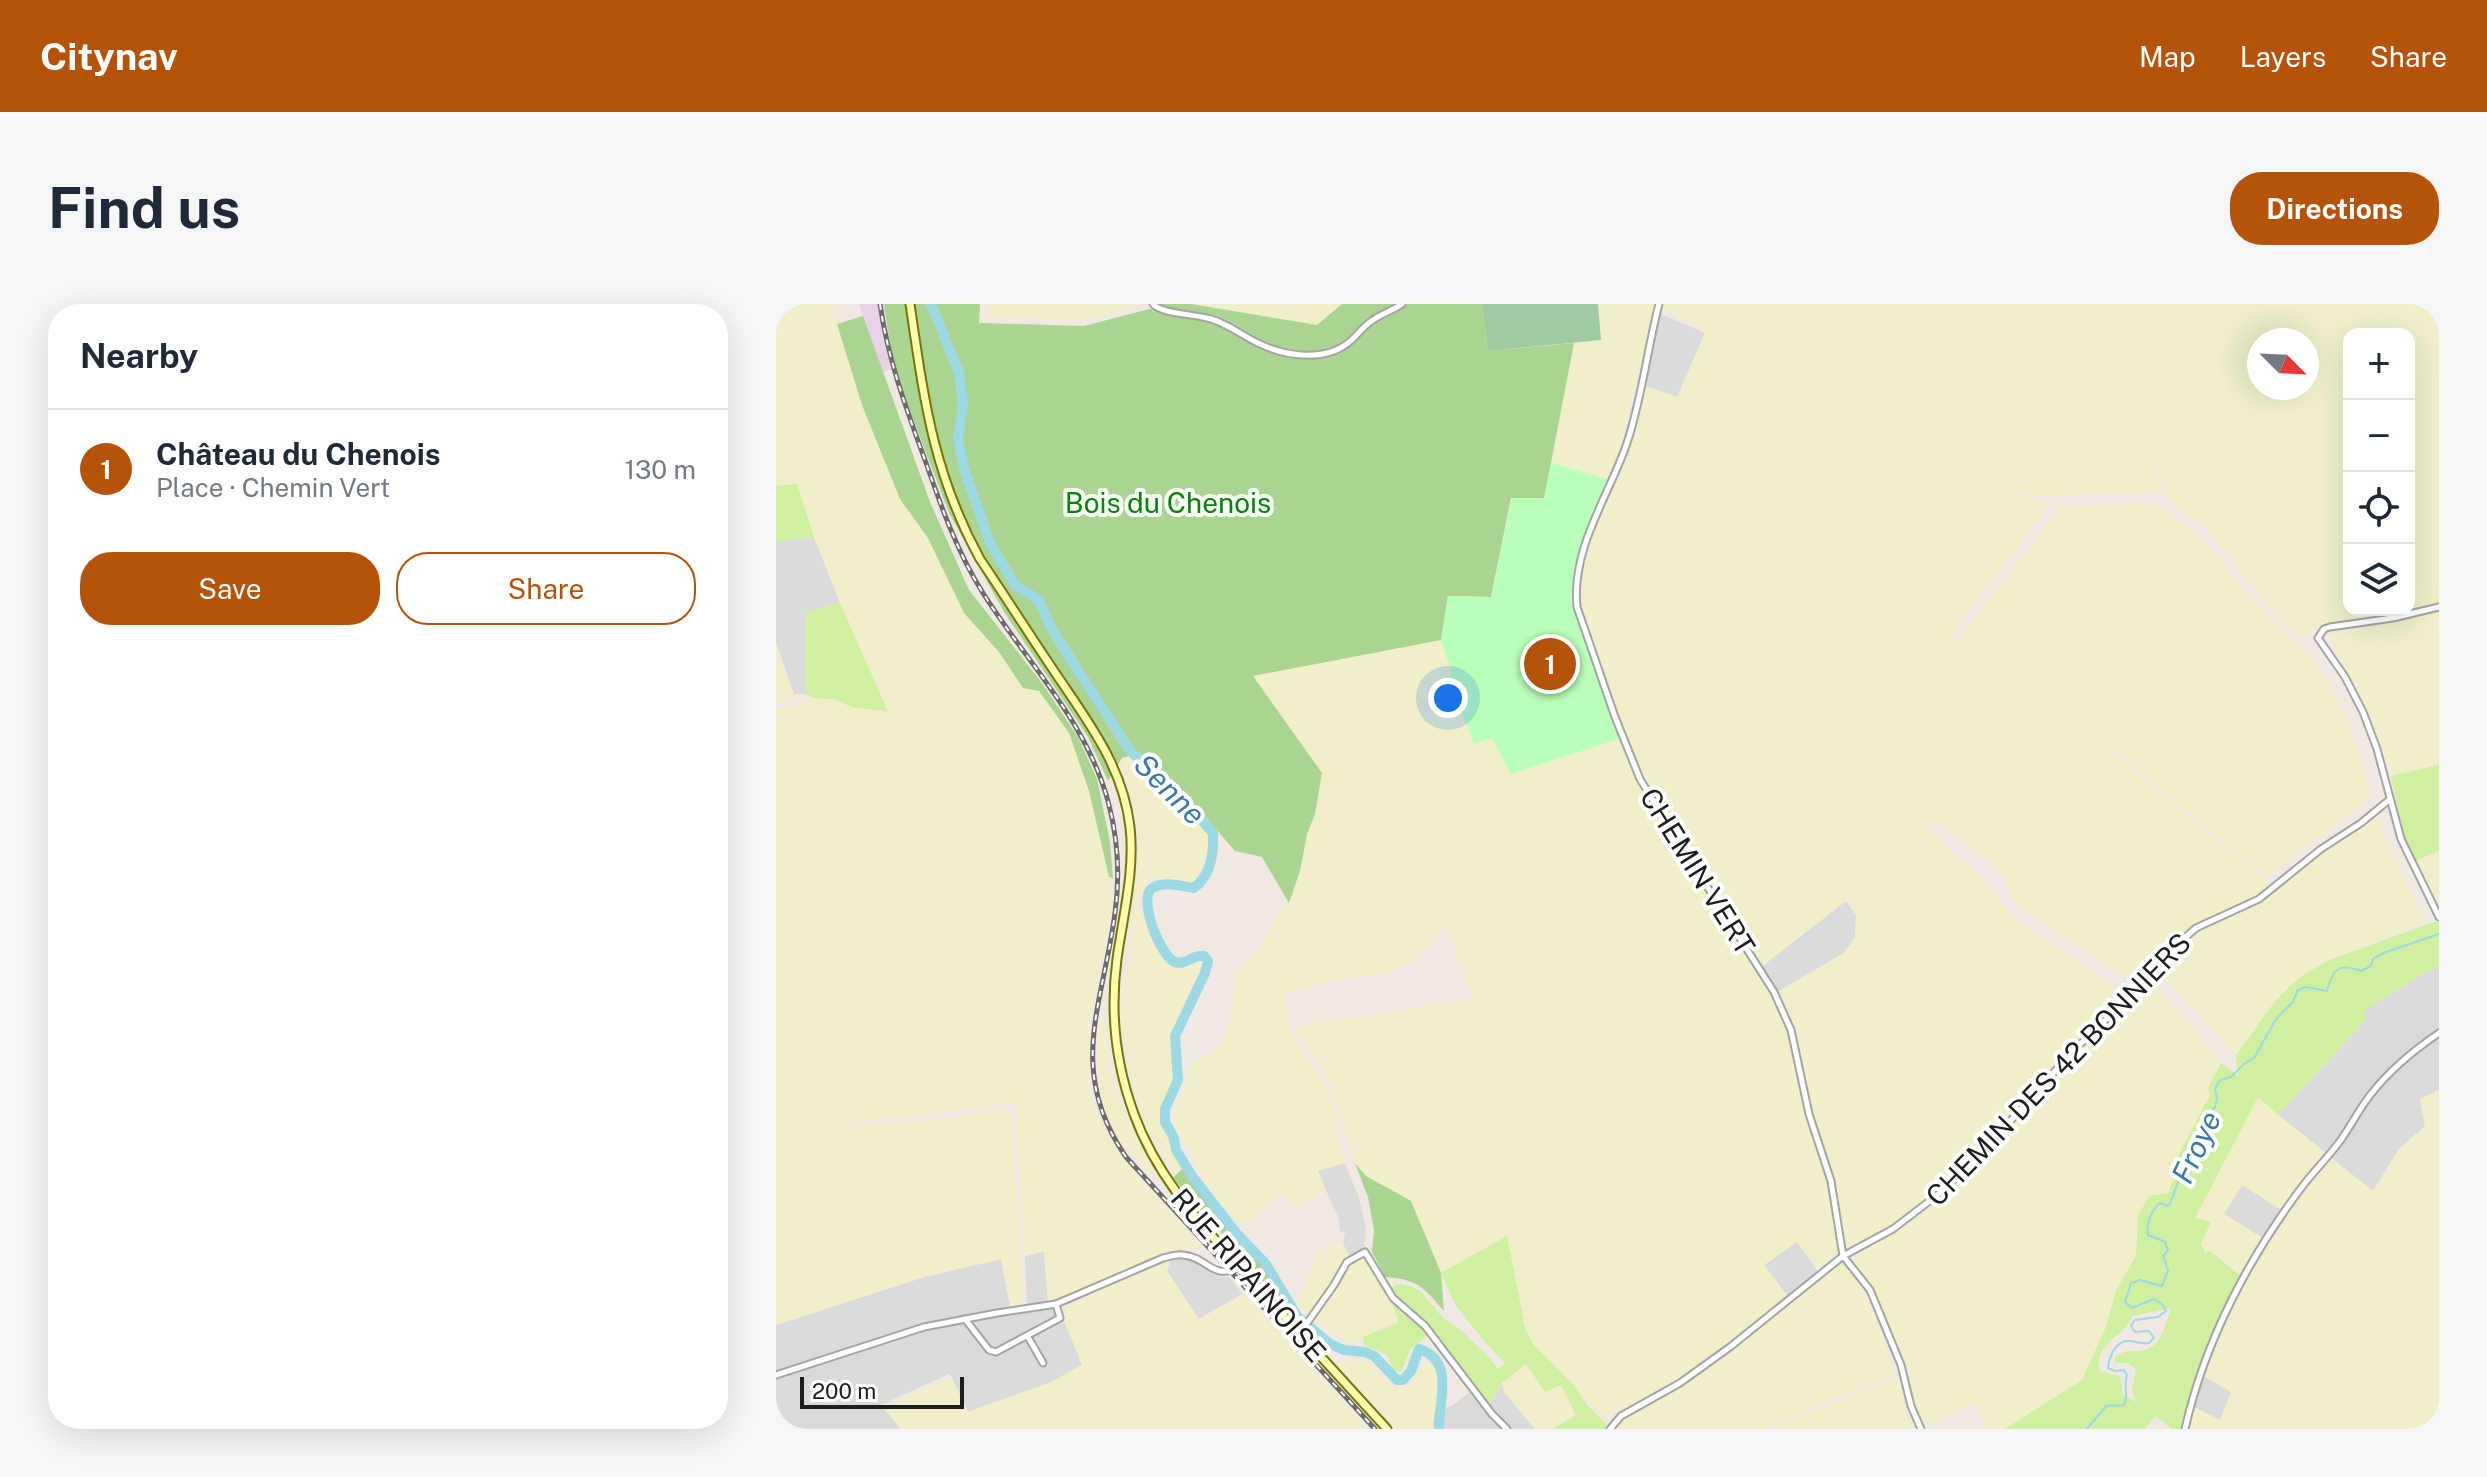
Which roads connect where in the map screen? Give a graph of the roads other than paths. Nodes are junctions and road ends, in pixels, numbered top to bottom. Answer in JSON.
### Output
{"nodes":[{"id":1,"x":910,"y":304,"type":"edge"},
{"id":2,"x":1153,"y":304,"type":"edge"},
{"id":3,"x":1402,"y":304,"type":"edge"},
{"id":4,"x":1659,"y":304,"type":"edge"},
{"id":5,"x":2439,"y":607,"type":"edge"},
{"id":6,"x":2389,"y":800,"type":"junction"},
{"id":7,"x":2439,"y":917,"type":"edge"},
{"id":8,"x":2439,"y":1033,"type":"edge"},
{"id":9,"x":1843,"y":1256,"type":"junction"},
{"id":10,"x":1239,"y":1267,"type":"junction"},
{"id":11,"x":1056,"y":1304,"type":"junction"},
{"id":12,"x":965,"y":1319,"type":"junction"},
{"id":13,"x":1301,"y":1330,"type":"junction"},
{"id":14,"x":1028,"y":1337,"type":"junction"},
{"id":15,"x":1043,"y":1363,"type":"dead end"},
{"id":16,"x":776,"y":1375,"type":"edge"},
{"id":17,"x":1387,"y":1429,"type":"edge"},
{"id":18,"x":1507,"y":1429,"type":"edge"},
{"id":19,"x":1610,"y":1429,"type":"edge"},
{"id":20,"x":1921,"y":1429,"type":"edge"},
{"id":21,"x":2185,"y":1429,"type":"edge"}],
"edges":[{"from":1,"to":10,"type":"street","name":"RUE RIPAINOISE"},
{"from":2,"to":3,"type":"street"},
{"from":4,"to":9,"type":"street","name":"CHEMIN VERT"},
{"from":5,"to":6,"type":"street"},
{"from":6,"to":7,"type":"street"},
{"from":6,"to":9,"type":"street","name":"CHEMIN DES 42 BONNIERS"},
{"from":8,"to":21,"type":"street"},
{"from":9,"to":19,"type":"street","name":"CHEMIN DES 42 BONNIERS"},
{"from":9,"to":20,"type":"street","name":"CHEMIN VERT"},
{"from":10,"to":11,"type":"street"},
{"from":10,"to":13,"type":"street","name":"RUE RIPAINOISE"},
{"from":11,"to":12,"type":"street"},
{"from":11,"to":14,"type":"street"},
{"from":12,"to":14,"type":"street"},
{"from":12,"to":16,"type":"street"},
{"from":13,"to":17,"type":"street","name":"RUE RIPAINOISE"},
{"from":13,"to":18,"type":"street"},
{"from":14,"to":15,"type":"street"}]}
